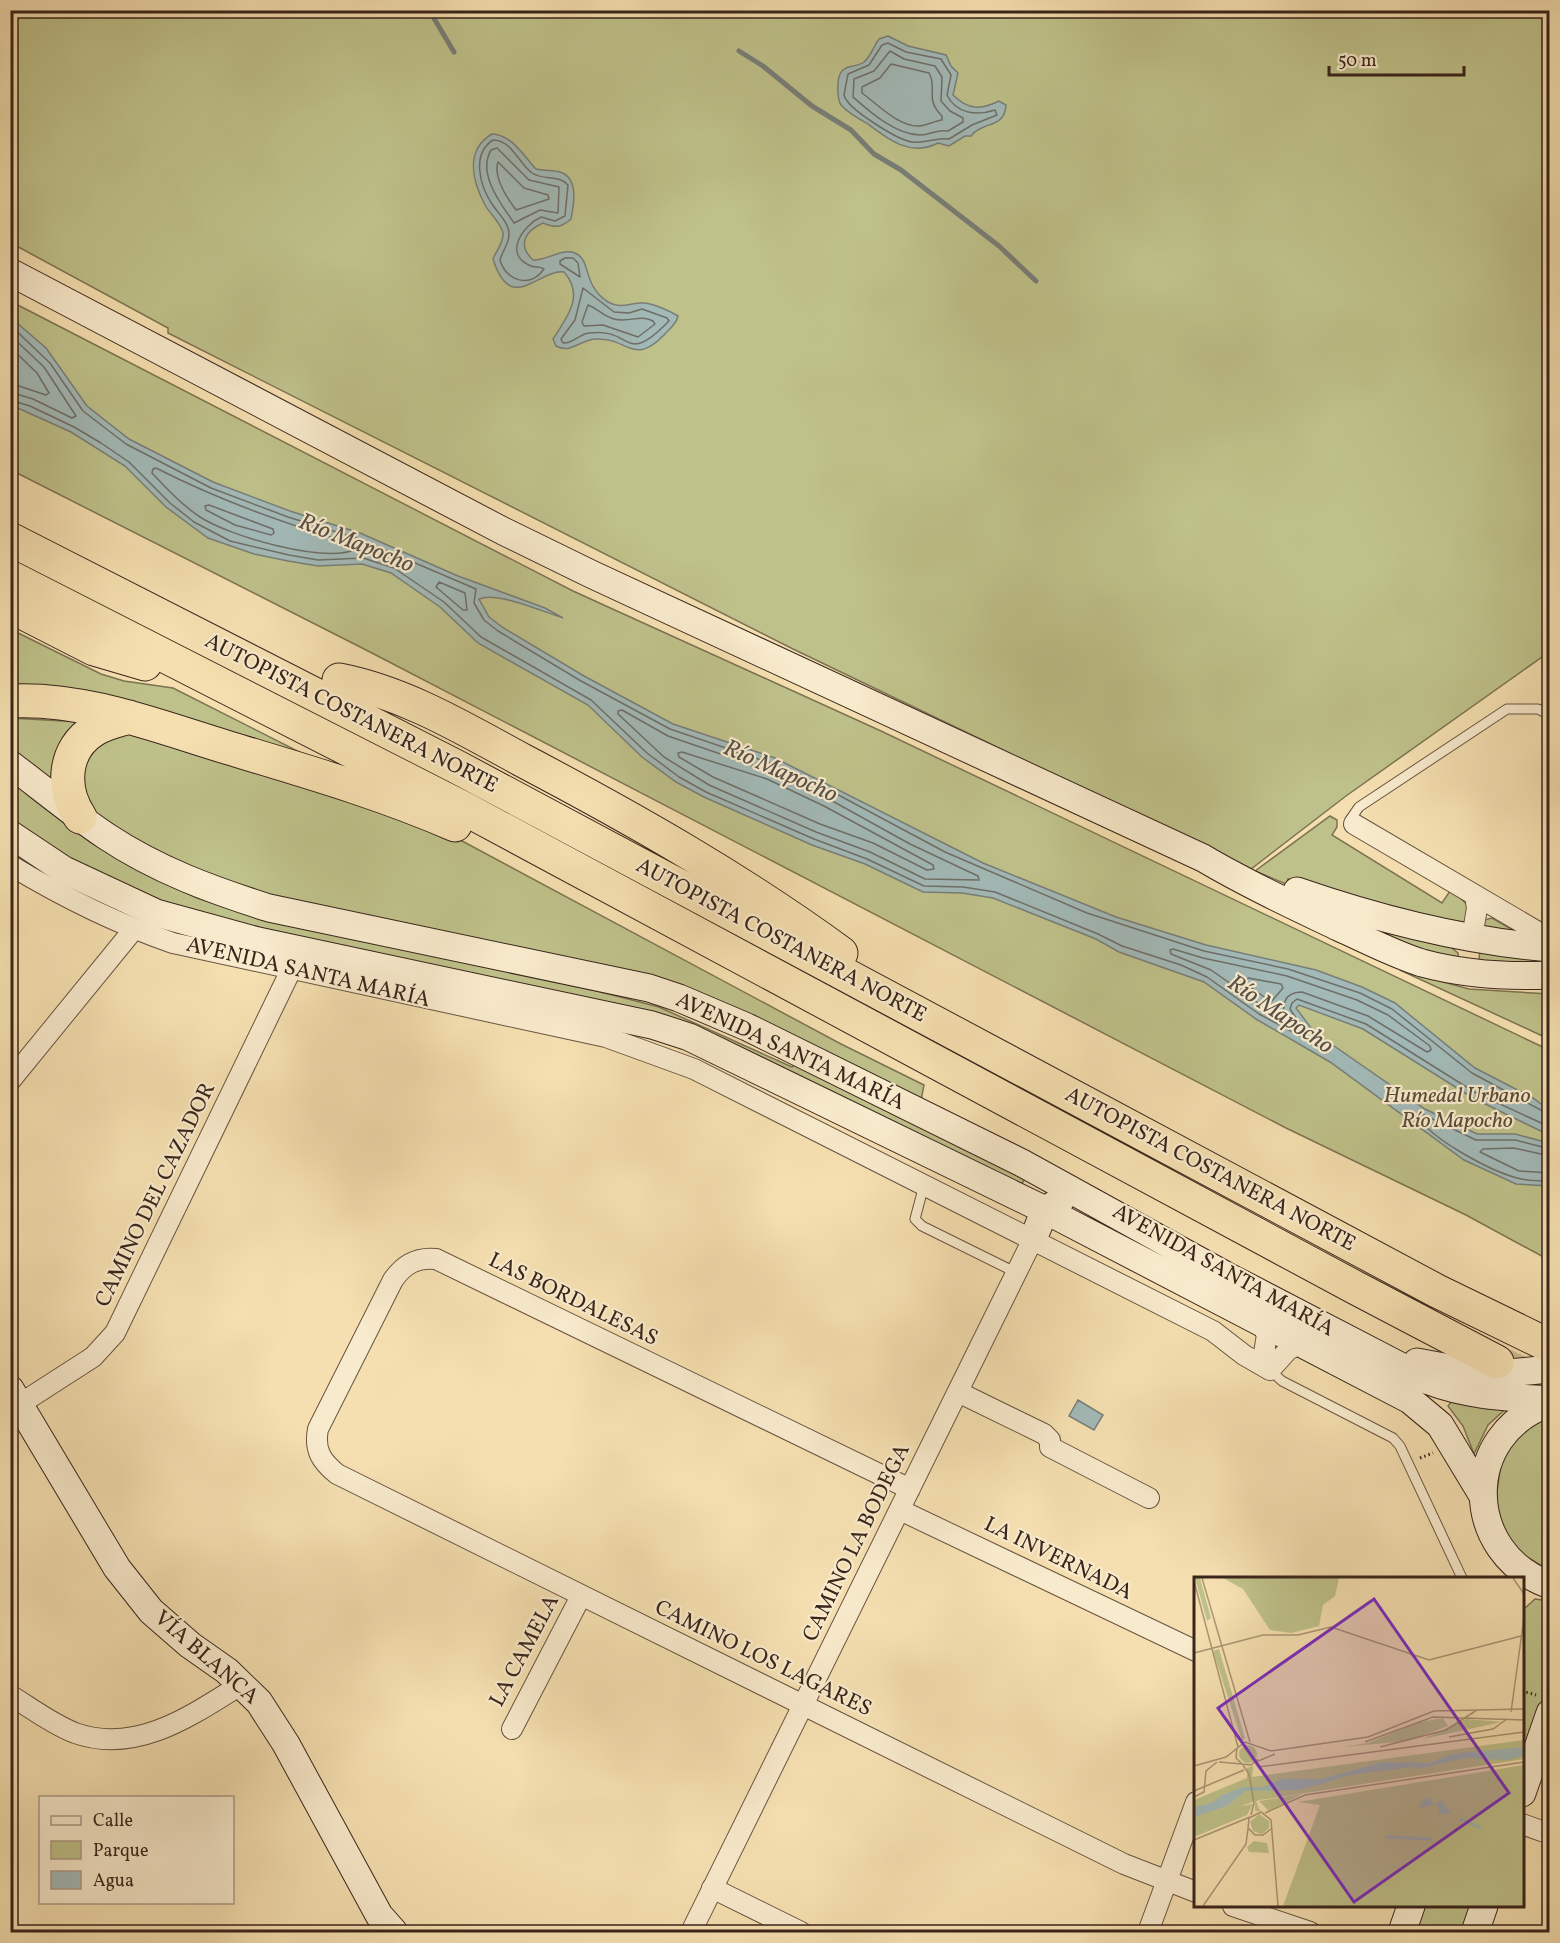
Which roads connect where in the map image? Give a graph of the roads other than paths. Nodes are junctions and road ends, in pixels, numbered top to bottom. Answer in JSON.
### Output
{"nodes":[{"id":1,"x":10,"y":272,"type":"edge"},
{"id":2,"x":10,"y":539,"type":"edge"},
{"id":3,"x":10,"y":577,"type":"edge"},
{"id":4,"x":10,"y":606,"type":"edge"},
{"id":5,"x":145,"y":664,"type":"dead end"},
{"id":6,"x":339,"y":680,"type":"dead end"},
{"id":7,"x":10,"y":701,"type":"edge"},
{"id":8,"x":1550,"y":715,"type":"edge"},
{"id":9,"x":129,"y":717,"type":"junction"},
{"id":10,"x":10,"y":764,"type":"edge"},
{"id":11,"x":80,"y":817,"type":"junction"},
{"id":12,"x":1354,"y":824,"type":"joint"},
{"id":13,"x":10,"y":834,"type":"edge"},
{"id":14,"x":1203,"y":858,"type":"junction"},
{"id":15,"x":10,"y":865,"type":"edge"},
{"id":16,"x":1474,"y":896,"type":"junction"},
{"id":17,"x":676,"y":922,"type":"junction"},
{"id":18,"x":134,"y":929,"type":"junction"},
{"id":19,"x":1472,"y":938,"type":"junction"},
{"id":20,"x":1550,"y":939,"type":"edge"},
{"id":21,"x":1550,"y":948,"type":"edge"},
{"id":22,"x":291,"y":970,"type":"junction"},
{"id":23,"x":1474,"y":973,"type":"junction"},
{"id":24,"x":1550,"y":975,"type":"edge"},
{"id":25,"x":928,"y":1020,"type":"junction"},
{"id":26,"x":10,"y":1081,"type":"edge"},
{"id":27,"x":924,"y":1184,"type":"junction"},
{"id":28,"x":1105,"y":1207,"type":"junction"},
{"id":29,"x":1044,"y":1209,"type":"junction"},
{"id":30,"x":1086,"y":1231,"type":"junction"},
{"id":31,"x":1033,"y":1239,"type":"junction"},
{"id":32,"x":1017,"y":1273,"type":"junction"},
{"id":33,"x":1260,"y":1322,"type":"junction"},
{"id":34,"x":1300,"y":1343,"type":"junction"},
{"id":35,"x":1550,"y":1346,"type":"edge"},
{"id":36,"x":1362,"y":1347,"type":"junction"},
{"id":37,"x":1497,"y":1362,"type":"tunnel mouth"},
{"id":38,"x":1266,"y":1368,"type":"junction"},
{"id":39,"x":1550,"y":1369,"type":"edge"},
{"id":40,"x":958,"y":1392,"type":"junction"},
{"id":41,"x":15,"y":1396,"type":"edge"},
{"id":42,"x":1550,"y":1401,"type":"edge"},
{"id":43,"x":319,"y":1455,"type":"joint"},
{"id":44,"x":910,"y":1489,"type":"junction"},
{"id":45,"x":1483,"y":1496,"type":"junction"},
{"id":46,"x":1149,"y":1498,"type":"dead end"},
{"id":47,"x":900,"y":1510,"type":"junction"},
{"id":48,"x":1507,"y":1567,"type":"edge"},
{"id":49,"x":1462,"y":1577,"type":"edge"},
{"id":50,"x":1550,"y":1585,"type":"edge"},
{"id":51,"x":581,"y":1596,"type":"junction"},
{"id":52,"x":1194,"y":1650,"type":"edge"},
{"id":53,"x":242,"y":1684,"type":"junction"},
{"id":54,"x":10,"y":1695,"type":"edge"},
{"id":55,"x":802,"y":1706,"type":"junction"},
{"id":56,"x":1550,"y":1713,"type":"edge"},
{"id":57,"x":512,"y":1728,"type":"dead end"},
{"id":58,"x":1524,"y":1786,"type":"edge"},
{"id":59,"x":1194,"y":1808,"type":"edge"},
{"id":60,"x":1524,"y":1825,"type":"edge"},
{"id":61,"x":1550,"y":1834,"type":"edge"},
{"id":62,"x":1167,"y":1882,"type":"junction"},
{"id":63,"x":712,"y":1888,"type":"junction"},
{"id":64,"x":1194,"y":1891,"type":"edge"},
{"id":65,"x":1239,"y":1907,"type":"edge"},
{"id":66,"x":1410,"y":1907,"type":"edge"},
{"id":67,"x":1483,"y":1907,"type":"edge"},
{"id":68,"x":394,"y":1932,"type":"edge"},
{"id":69,"x":691,"y":1932,"type":"edge"},
{"id":70,"x":801,"y":1932,"type":"edge"},
{"id":71,"x":1148,"y":1932,"type":"edge"},
{"id":72,"x":1310,"y":1932,"type":"edge"},
{"id":73,"x":1402,"y":1932,"type":"edge"},
{"id":74,"x":1475,"y":1932,"type":"edge"}],
"edges":[{"from":1,"to":14,"type":"main road"},
{"from":2,"to":25,"type":"highway","name":"AUTOPISTA COSTANERA NORTE"},
{"from":3,"to":17,"type":"highway","name":"AUTOPISTA COSTANERA NORTE"},
{"from":4,"to":5,"type":"highway"},
{"from":6,"to":25,"type":"highway"},
{"from":7,"to":9,"type":"highway"},
{"from":8,"to":12,"type":"lane"},
{"from":9,"to":11,"type":"highway"},
{"from":9,"to":17,"type":"highway"},
{"from":10,"to":11,"type":"main road","name":"AVENIDA SANTA MARÍA"},
{"from":11,"to":28,"type":"main road","name":"AVENIDA SANTA MARÍA"},
{"from":12,"to":16,"type":"street"},
{"from":13,"to":29,"type":"main road","name":"AVENIDA SANTA MARÍA"},
{"from":14,"to":19,"type":"main road"},
{"from":14,"to":23,"type":"main road"},
{"from":15,"to":18,"type":"street","name":"AVENIDA SANTA MARÍA"},
{"from":16,"to":19,"type":"street"},
{"from":16,"to":20,"type":"street"},
{"from":17,"to":37,"type":"highway","name":"AUTOPISTA COSTANERA NORTE"},
{"from":18,"to":22,"type":"street","name":"AVENIDA SANTA MARÍA"},
{"from":18,"to":26,"type":"street"},
{"from":19,"to":21,"type":"main road"},
{"from":19,"to":23,"type":"main road"},
{"from":22,"to":27,"type":"street","name":"AVENIDA SANTA MARÍA"},
{"from":22,"to":41,"type":"street","name":"CAMINO DEL CAZADOR"},
{"from":23,"to":24,"type":"main road"},
{"from":25,"to":35,"type":"highway","name":"AUTOPISTA COSTANERA NORTE"},
{"from":27,"to":31,"type":"street","name":"AVENIDA SANTA MARÍA"},
{"from":27,"to":32,"type":"lane"},
{"from":28,"to":29,"type":"main road"},
{"from":28,"to":36,"type":"main road","name":"AVENIDA SANTA MARÍA"},
{"from":29,"to":30,"type":"main road","name":"AVENIDA SANTA MARÍA"},
{"from":29,"to":31,"type":"main road"},
{"from":30,"to":31,"type":"main road"},
{"from":30,"to":33,"type":"main road","name":"AVENIDA SANTA MARÍA"},
{"from":31,"to":32,"type":"street","name":"CAMINO LA BODEGA"},
{"from":31,"to":38,"type":"street","name":"AVENIDA SANTA MARÍA"},
{"from":32,"to":40,"type":"street","name":"CAMINO LA BODEGA"},
{"from":33,"to":34,"type":"main road","name":"AVENIDA SANTA MARÍA"},
{"from":33,"to":38,"type":"street","name":"AVENIDA SANTA MARÍA"},
{"from":34,"to":38,"type":"street","name":"AVENIDA SANTA MARÍA"},
{"from":34,"to":45,"type":"main road","name":"AVENIDA SANTA MARÍA"},
{"from":36,"to":39,"type":"main road"},
{"from":36,"to":42,"type":"main road","name":"AVENIDA SANTA MARÍA"},
{"from":38,"to":49,"type":"lane"},
{"from":40,"to":44,"type":"street","name":"CAMINO LA BODEGA"},
{"from":40,"to":46,"type":"street"},
{"from":41,"to":53,"type":"main road","name":"VÍA BLANCA"},
{"from":42,"to":45,"type":"main road"},
{"from":43,"to":44,"type":"street","name":"LAS BORDALESAS"},
{"from":43,"to":51,"type":"street","name":"CAMINO LOS LAGARES"},
{"from":44,"to":47,"type":"street","name":"CAMINO LA BODEGA"},
{"from":45,"to":48,"type":"main road"},
{"from":47,"to":52,"type":"street","name":"LA INVERNADA"},
{"from":47,"to":55,"type":"street","name":"CAMINO LA BODEGA"},
{"from":48,"to":50,"type":"main road"},
{"from":51,"to":55,"type":"street","name":"CAMINO LOS LAGARES"},
{"from":51,"to":57,"type":"street","name":"LA CAMELA"},
{"from":53,"to":54,"type":"street"},
{"from":53,"to":68,"type":"main road","name":"VÍA BLANCA"},
{"from":55,"to":62,"type":"street","name":"CAMINO LOS LAGARES"},
{"from":55,"to":63,"type":"street","name":"CAMINO LA BODEGA"},
{"from":56,"to":58,"type":"main road"},
{"from":59,"to":62,"type":"street"},
{"from":60,"to":61,"type":"street"},
{"from":62,"to":64,"type":"street","name":"CAMINO LOS LAGARES"},
{"from":62,"to":71,"type":"street"},
{"from":63,"to":69,"type":"street","name":"CAMINO LA BODEGA"},
{"from":63,"to":70,"type":"street"},
{"from":65,"to":72,"type":"street"},
{"from":66,"to":73,"type":"main road"},
{"from":67,"to":74,"type":"main road"}]}
